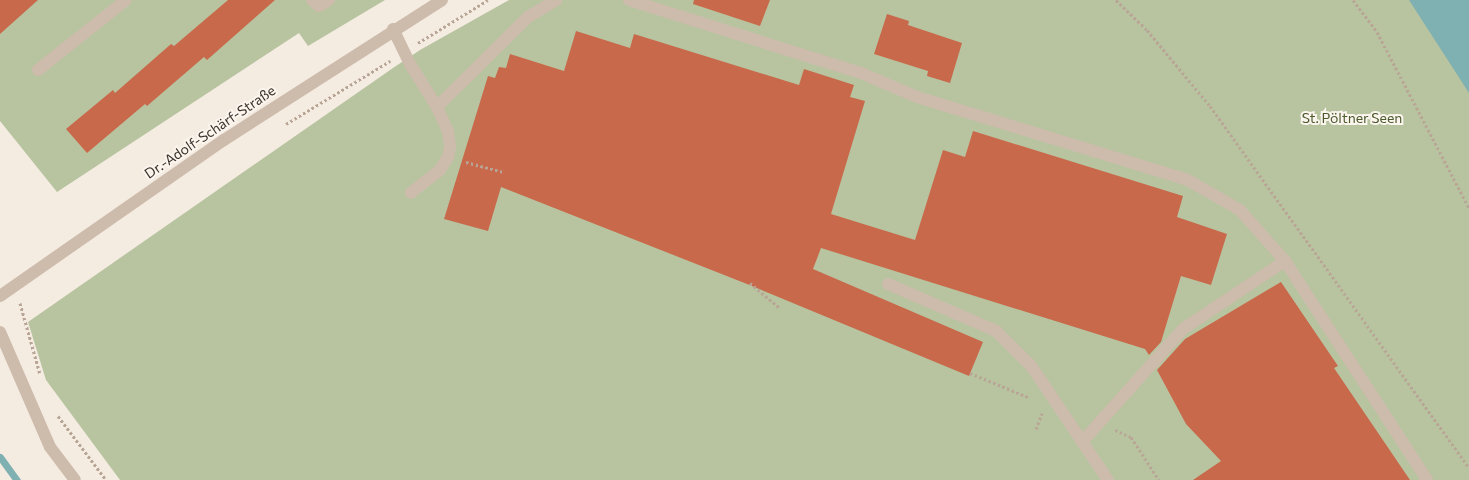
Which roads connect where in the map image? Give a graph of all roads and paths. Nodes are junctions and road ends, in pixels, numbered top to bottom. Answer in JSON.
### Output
{"nodes":[{"id":1,"x":126,"y":0,"type":"edge"},
{"id":2,"x":312,"y":0,"type":"edge"},
{"id":3,"x":330,"y":0,"type":"edge"},
{"id":4,"x":442,"y":0,"type":"edge"},
{"id":5,"x":488,"y":0,"type":"edge"},
{"id":6,"x":556,"y":0,"type":"edge"},
{"id":7,"x":629,"y":0,"type":"edge"},
{"id":8,"x":1116,"y":0,"type":"edge"},
{"id":9,"x":1353,"y":0,"type":"edge"},
{"id":10,"x":393,"y":30,"type":"junction"},
{"id":11,"x":404,"y":52,"type":"junction"},
{"id":12,"x":38,"y":70,"type":"dead end"},
{"id":13,"x":437,"y":107,"type":"junction"},
{"id":14,"x":285,"y":125,"type":"dead end"},
{"id":15,"x":448,"y":157,"type":"junction"},
{"id":16,"x":503,"y":172,"type":"dead end"},
{"id":17,"x":411,"y":193,"type":"dead end"},
{"id":18,"x":1469,"y":208,"type":"edge"},
{"id":19,"x":1285,"y":261,"type":"junction"},
{"id":20,"x":750,"y":284,"type":"dead end"},
{"id":21,"x":888,"y":284,"type":"dead end"},
{"id":22,"x":14,"y":286,"type":"junction"},
{"id":23,"x":0,"y":296,"type":"edge"},
{"id":24,"x":29,"y":300,"type":"dead end"},
{"id":25,"x":21,"y":305,"type":"junction"},
{"id":26,"x":780,"y":308,"type":"dead end"},
{"id":27,"x":14,"y":310,"type":"dead end"},
{"id":28,"x":0,"y":332,"type":"edge"},
{"id":29,"x":41,"y":376,"type":"dead end"},
{"id":30,"x":54,"y":411,"type":"dead end"},
{"id":31,"x":1082,"y":442,"type":"junction"},
{"id":32,"x":1469,"y":468,"type":"edge"},
{"id":33,"x":75,"y":480,"type":"edge"},
{"id":34,"x":106,"y":480,"type":"edge"},
{"id":35,"x":1108,"y":480,"type":"edge"},
{"id":36,"x":1427,"y":480,"type":"edge"}],
"edges":[{"from":1,"to":12,"type":"street"},
{"from":2,"to":3,"type":"street"},
{"from":4,"to":10,"type":"street","name":"Dr.-Adolf-Schärf-Straße"},
{"from":5,"to":11,"type":"path"},
{"from":6,"to":13,"type":"street"},
{"from":7,"to":19,"type":"street"},
{"from":8,"to":32,"type":"path"},
{"from":9,"to":18,"type":"path"},
{"from":10,"to":11,"type":"street"},
{"from":10,"to":22,"type":"street","name":"Dr.-Adolf-Schärf-Straße"},
{"from":11,"to":13,"type":"street"},
{"from":11,"to":14,"type":"path"},
{"from":13,"to":15,"type":"street"},
{"from":15,"to":16,"type":"path"},
{"from":15,"to":17,"type":"street"},
{"from":19,"to":31,"type":"street"},
{"from":19,"to":36,"type":"street"},
{"from":20,"to":26,"type":"path"},
{"from":21,"to":31,"type":"street"},
{"from":22,"to":23,"type":"street","name":"Dr.-Adolf-Schärf-Straße"},
{"from":22,"to":25,"type":"path"},
{"from":24,"to":25,"type":"path"},
{"from":25,"to":27,"type":"path"},
{"from":25,"to":29,"type":"path"},
{"from":28,"to":33,"type":"street"},
{"from":30,"to":34,"type":"path"},
{"from":31,"to":35,"type":"street"}]}
